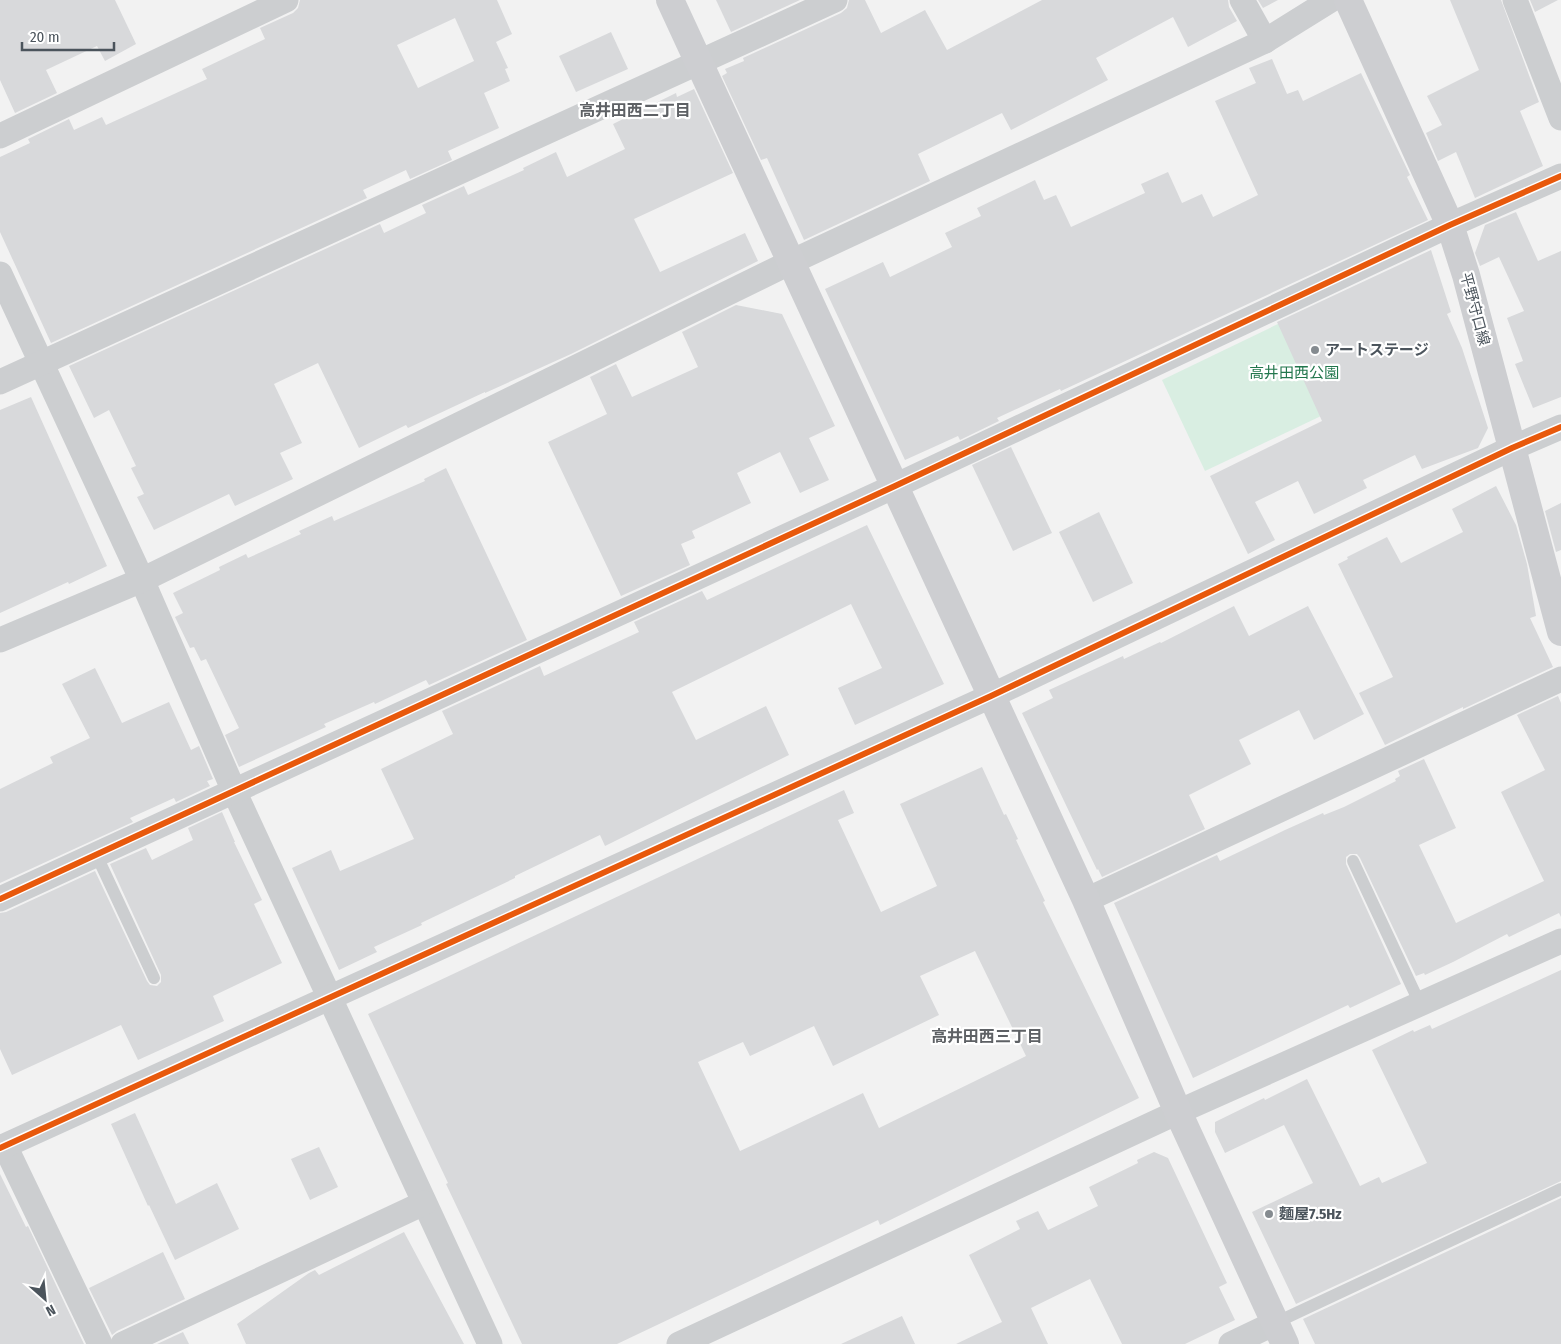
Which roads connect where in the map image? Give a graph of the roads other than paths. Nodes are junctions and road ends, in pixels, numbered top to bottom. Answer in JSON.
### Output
{"nodes":[{"id":1,"x":286,"y":0,"type":"edge"},
{"id":2,"x":670,"y":0,"type":"edge"},
{"id":3,"x":835,"y":0,"type":"edge"},
{"id":4,"x":1242,"y":0,"type":"edge"},
{"id":5,"x":1331,"y":0,"type":"edge"},
{"id":6,"x":1348,"y":0,"type":"edge"},
{"id":7,"x":1515,"y":0,"type":"edge"},
{"id":8,"x":1265,"y":41,"type":"junction"},
{"id":9,"x":699,"y":62,"type":"junction"},
{"id":10,"x":1561,"y":118,"type":"edge"},
{"id":11,"x":0,"y":136,"type":"edge"},
{"id":12,"x":1561,"y":176,"type":"edge"},
{"id":13,"x":1450,"y":225,"type":"junction"},
{"id":14,"x":791,"y":262,"type":"junction"},
{"id":15,"x":0,"y":274,"type":"edge"},
{"id":16,"x":40,"y":363,"type":"junction"},
{"id":17,"x":0,"y":382,"type":"edge"},
{"id":18,"x":1561,"y":427,"type":"edge"},
{"id":19,"x":1512,"y":448,"type":"junction"},
{"id":20,"x":895,"y":486,"type":"junction"},
{"id":21,"x":142,"y":580,"type":"junction"},
{"id":22,"x":1561,"y":632,"type":"edge"},
{"id":23,"x":0,"y":640,"type":"edge"},
{"id":24,"x":1561,"y":679,"type":"edge"},
{"id":25,"x":991,"y":696,"type":"junction"},
{"id":26,"x":234,"y":791,"type":"junction"},
{"id":27,"x":96,"y":854,"type":"junction"},
{"id":28,"x":1353,"y":861,"type":"dead end"},
{"id":29,"x":0,"y":899,"type":"edge"},
{"id":30,"x":1086,"y":900,"type":"junction"},
{"id":31,"x":1561,"y":941,"type":"edge"},
{"id":32,"x":154,"y":978,"type":"dead end"},
{"id":33,"x":329,"y":997,"type":"junction"},
{"id":34,"x":1420,"y":1004,"type":"junction"},
{"id":35,"x":1178,"y":1112,"type":"junction"},
{"id":36,"x":2,"y":1147,"type":"edge"},
{"id":37,"x":1561,"y":1189,"type":"edge"},
{"id":38,"x":424,"y":1203,"type":"junction"},
{"id":39,"x":1280,"y":1334,"type":"edge"},
{"id":40,"x":100,"y":1344,"type":"edge"},
{"id":41,"x":123,"y":1344,"type":"edge"},
{"id":42,"x":490,"y":1344,"type":"edge"},
{"id":43,"x":679,"y":1344,"type":"edge"},
{"id":44,"x":1231,"y":1344,"type":"edge"}],
"edges":[{"from":1,"to":11,"type":"street"},
{"from":2,"to":9,"type":"street"},
{"from":3,"to":9,"type":"street"},
{"from":4,"to":8,"type":"street"},
{"from":5,"to":8,"type":"street"},
{"from":6,"to":13,"type":"street","name":"平野守口線"},
{"from":7,"to":10,"type":"street"},
{"from":8,"to":14,"type":"street"},
{"from":9,"to":14,"type":"street"},
{"from":9,"to":16,"type":"street"},
{"from":12,"to":13,"type":"street"},
{"from":13,"to":19,"type":"street","name":"平野守口線"},
{"from":13,"to":20,"type":"street"},
{"from":14,"to":20,"type":"street"},
{"from":14,"to":21,"type":"street"},
{"from":15,"to":16,"type":"street"},
{"from":16,"to":17,"type":"street"},
{"from":16,"to":21,"type":"street"},
{"from":18,"to":19,"type":"street"},
{"from":19,"to":22,"type":"street","name":"平野守口線"},
{"from":19,"to":25,"type":"street"},
{"from":20,"to":25,"type":"street"},
{"from":20,"to":26,"type":"street"},
{"from":21,"to":23,"type":"street"},
{"from":21,"to":26,"type":"street"},
{"from":24,"to":30,"type":"street"},
{"from":25,"to":30,"type":"street"},
{"from":25,"to":33,"type":"street"},
{"from":26,"to":27,"type":"street"},
{"from":26,"to":33,"type":"street"},
{"from":27,"to":29,"type":"street"},
{"from":27,"to":32,"type":"lane"},
{"from":28,"to":34,"type":"lane"},
{"from":30,"to":35,"type":"street"},
{"from":31,"to":34,"type":"street"},
{"from":33,"to":36,"type":"street"},
{"from":33,"to":38,"type":"street"},
{"from":34,"to":35,"type":"street"},
{"from":35,"to":39,"type":"street"},
{"from":35,"to":43,"type":"street"},
{"from":36,"to":40,"type":"street"},
{"from":37,"to":39,"type":"lane"},
{"from":38,"to":41,"type":"street"},
{"from":38,"to":42,"type":"street"},
{"from":39,"to":44,"type":"street"}]}
